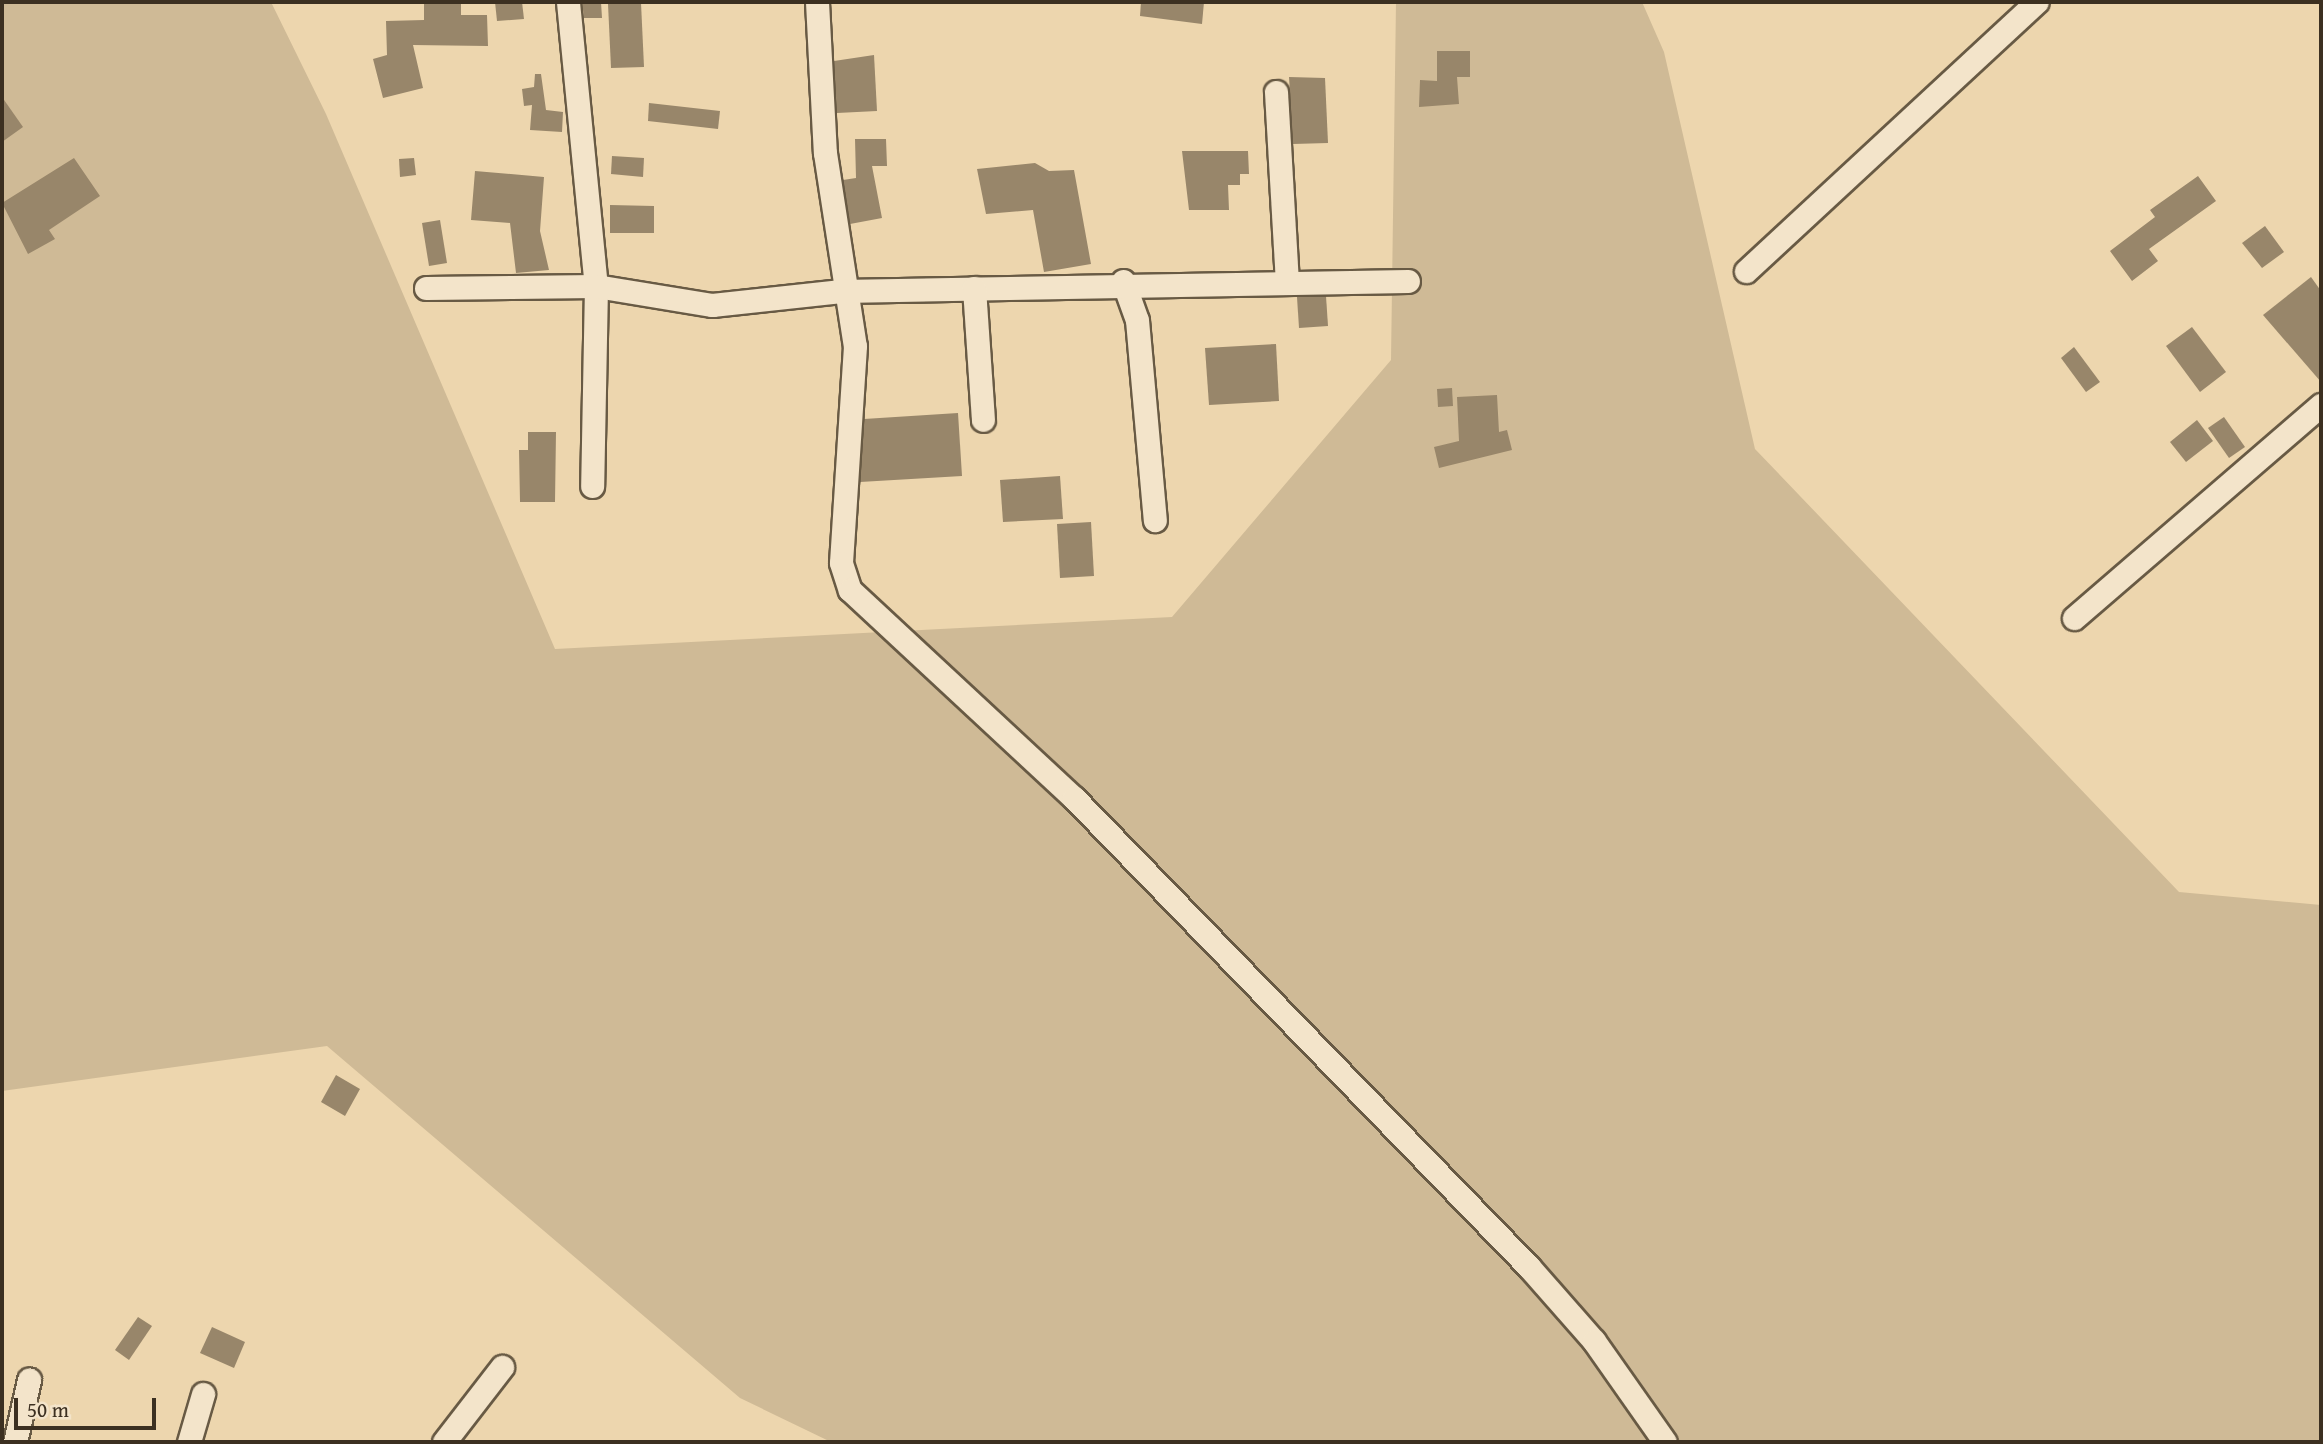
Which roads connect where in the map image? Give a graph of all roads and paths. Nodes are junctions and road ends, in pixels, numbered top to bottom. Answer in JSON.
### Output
{"nodes":[{"id":1,"x":568,"y":2,"type":"edge"},
{"id":2,"x":817,"y":2,"type":"edge"},
{"id":3,"x":2036,"y":2,"type":"edge"},
{"id":4,"x":1276,"y":92,"type":"dead end"},
{"id":5,"x":1746,"y":271,"type":"dead end"},
{"id":6,"x":1287,"y":279,"type":"junction"},
{"id":7,"x":1123,"y":281,"type":"junction"},
{"id":8,"x":1408,"y":281,"type":"dead end"},
{"id":9,"x":596,"y":286,"type":"junction"},
{"id":10,"x":426,"y":288,"type":"dead end"},
{"id":11,"x":974,"y":288,"type":"junction"},
{"id":12,"x":841,"y":291,"type":"junction"},
{"id":13,"x":2321,"y":405,"type":"edge"},
{"id":14,"x":983,"y":420,"type":"dead end"},
{"id":15,"x":592,"y":486,"type":"dead end"},
{"id":16,"x":1155,"y":520,"type":"dead end"},
{"id":17,"x":2074,"y":618,"type":"dead end"},
{"id":18,"x":502,"y":1367,"type":"dead end"},
{"id":19,"x":29,"y":1380,"type":"dead end"},
{"id":20,"x":203,"y":1394,"type":"dead end"},
{"id":21,"x":15,"y":1442,"type":"edge"},
{"id":22,"x":189,"y":1442,"type":"edge"},
{"id":23,"x":443,"y":1442,"type":"edge"},
{"id":24,"x":1665,"y":1442,"type":"edge"}],
"edges":[{"from":1,"to":9,"type":"street"},
{"from":2,"to":12,"type":"street"},
{"from":3,"to":5,"type":"street"},
{"from":4,"to":6,"type":"street"},
{"from":6,"to":7,"type":"street"},
{"from":6,"to":8,"type":"street"},
{"from":7,"to":11,"type":"street"},
{"from":7,"to":16,"type":"street"},
{"from":9,"to":10,"type":"street"},
{"from":9,"to":12,"type":"street"},
{"from":9,"to":15,"type":"street"},
{"from":11,"to":12,"type":"street"},
{"from":11,"to":14,"type":"street"},
{"from":12,"to":24,"type":"street"},
{"from":13,"to":17,"type":"street"},
{"from":18,"to":23,"type":"street"},
{"from":19,"to":21,"type":"street"},
{"from":20,"to":22,"type":"street"}]}
